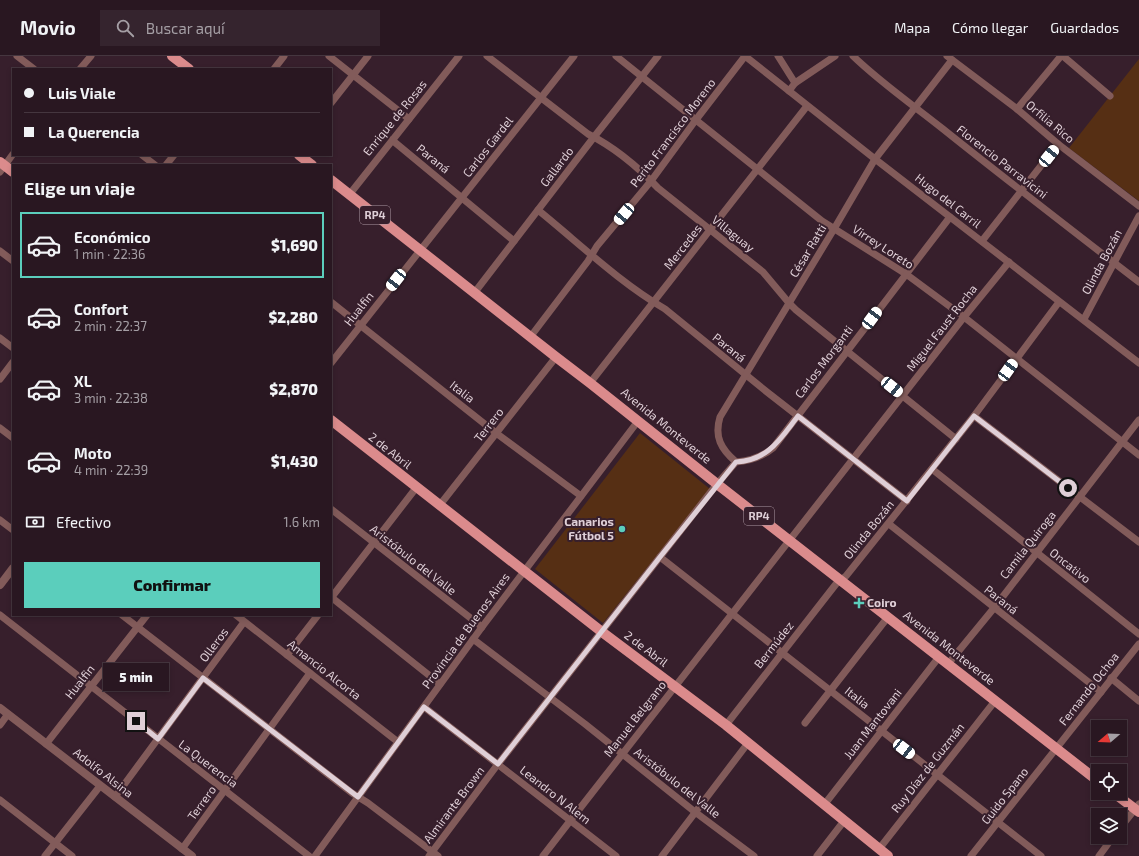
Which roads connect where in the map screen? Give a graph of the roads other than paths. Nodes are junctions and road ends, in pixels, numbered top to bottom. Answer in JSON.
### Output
{"nodes":[{"id":1,"x":17,"y":56,"type":"edge"},
{"id":2,"x":91,"y":56,"type":"edge"},
{"id":3,"x":172,"y":56,"type":"edge"},
{"id":4,"x":284,"y":56,"type":"edge"},
{"id":5,"x":329,"y":56,"type":"edge"},
{"id":6,"x":368,"y":56,"type":"edge"},
{"id":7,"x":459,"y":56,"type":"edge"},
{"id":8,"x":487,"y":56,"type":"edge"},
{"id":9,"x":574,"y":56,"type":"edge"},
{"id":10,"x":616,"y":56,"type":"edge"},
{"id":11,"x":658,"y":56,"type":"edge"},
{"id":12,"x":745,"y":56,"type":"edge"},
{"id":13,"x":778,"y":56,"type":"edge"},
{"id":14,"x":835,"y":56,"type":"edge"},
{"id":15,"x":853,"y":56,"type":"edge"},
{"id":16,"x":1062,"y":56,"type":"edge"},
{"id":17,"x":950,"y":58,"type":"edge"},
{"id":18,"x":33,"y":68,"type":"edge"},
{"id":19,"x":81,"y":68,"type":"edge"},
{"id":20,"x":188,"y":68,"type":"edge"},
{"id":21,"x":275,"y":68,"type":"edge"},
{"id":22,"x":353,"y":74,"type":"junction"},
{"id":23,"x":642,"y":77,"type":"junction"},
{"id":24,"x":795,"y":83,"type":"junction"},
{"id":25,"x":789,"y":91,"type":"junction"},
{"id":26,"x":1110,"y":96,"type":"dead end"},
{"id":27,"x":540,"y":97,"type":"junction"},
{"id":28,"x":332,"y":102,"type":"edge"},
{"id":29,"x":807,"y":106,"type":"junction"},
{"id":30,"x":914,"y":108,"type":"junction"},
{"id":31,"x":1017,"y":109,"type":"junction"},
{"id":32,"x":409,"y":119,"type":"junction"},
{"id":33,"x":695,"y":121,"type":"junction"},
{"id":34,"x":594,"y":137,"type":"junction"},
{"id":35,"x":392,"y":140,"type":"junction"},
{"id":36,"x":1058,"y":144,"type":"junction"},
{"id":37,"x":12,"y":155,"type":"edge"},
{"id":38,"x":143,"y":156,"type":"edge"},
{"id":39,"x":173,"y":156,"type":"edge"},
{"id":40,"x":300,"y":156,"type":"edge"},
{"id":41,"x":875,"y":159,"type":"junction"},
{"id":42,"x":153,"y":164,"type":"edge"},
{"id":43,"x":167,"y":164,"type":"edge"},
{"id":44,"x":311,"y":164,"type":"edge"},
{"id":45,"x":2,"y":166,"type":"edge"},
{"id":46,"x":758,"y":170,"type":"junction"},
{"id":47,"x":12,"y":171,"type":"edge"},
{"id":48,"x":332,"y":181,"type":"edge"},
{"id":49,"x":651,"y":182,"type":"junction"},
{"id":50,"x":1020,"y":191,"type":"junction"},
{"id":51,"x":349,"y":195,"type":"junction"},
{"id":52,"x":463,"y":198,"type":"junction"},
{"id":53,"x":1139,"y":206,"type":"edge"},
{"id":54,"x":538,"y":210,"type":"junction"},
{"id":55,"x":1139,"y":216,"type":"edge"},
{"id":56,"x":950,"y":217,"type":"junction"},
{"id":57,"x":834,"y":229,"type":"junction"},
{"id":58,"x":710,"y":230,"type":"junction"},
{"id":59,"x":514,"y":241,"type":"junction"},
{"id":60,"x":982,"y":241,"type":"junction"},
{"id":61,"x":420,"y":250,"type":"junction"},
{"id":62,"x":0,"y":251,"type":"edge"},
{"id":63,"x":592,"y":255,"type":"junction"},
{"id":64,"x":12,"y":260,"type":"edge"},
{"id":65,"x":1009,"y":262,"type":"junction"},
{"id":66,"x":1114,"y":263,"type":"junction"},
{"id":67,"x":906,"y":274,"type":"junction"},
{"id":68,"x":1139,"y":282,"type":"edge"},
{"id":69,"x":475,"y":292,"type":"junction"},
{"id":70,"x":652,"y":302,"type":"junction"},
{"id":71,"x":1059,"y":302,"type":"junction"},
{"id":72,"x":332,"y":303,"type":"edge"},
{"id":73,"x":789,"y":303,"type":"junction"},
{"id":74,"x":964,"y":317,"type":"junction"},
{"id":75,"x":1084,"y":319,"type":"junction"},
{"id":76,"x":360,"y":325,"type":"junction"},
{"id":77,"x":531,"y":336,"type":"junction"},
{"id":78,"x":0,"y":338,"type":"edge"},
{"id":79,"x":12,"y":347,"type":"edge"},
{"id":80,"x":847,"y":350,"type":"junction"},
{"id":81,"x":556,"y":357,"type":"junction"},
{"id":82,"x":1017,"y":359,"type":"junction"},
{"id":83,"x":332,"y":362,"type":"edge"},
{"id":84,"x":12,"y":363,"type":"edge"},
{"id":85,"x":1139,"y":363,"type":"edge"},
{"id":86,"x":745,"y":374,"type":"junction"},
{"id":87,"x":0,"y":379,"type":"edge"},
{"id":88,"x":590,"y":383,"type":"junction"},
{"id":89,"x":903,"y":396,"type":"junction"},
{"id":90,"x":798,"y":416,"type":"junction"},
{"id":91,"x":974,"y":416,"type":"junction"},
{"id":92,"x":1139,"y":420,"type":"edge"},
{"id":93,"x":332,"y":421,"type":"edge"},
{"id":94,"x":638,"y":421,"type":"junction"},
{"id":95,"x":0,"y":428,"type":"edge"},
{"id":96,"x":496,"y":433,"type":"junction"},
{"id":97,"x":12,"y":437,"type":"edge"},
{"id":98,"x":956,"y":438,"type":"junction"},
{"id":99,"x":1122,"y":442,"type":"junction"},
{"id":100,"x":1139,"y":455,"type":"edge"},
{"id":101,"x":854,"y":458,"type":"junction"},
{"id":102,"x":736,"y":462,"type":"junction"},
{"id":103,"x":932,"y":469,"type":"junction"},
{"id":104,"x":717,"y":484,"type":"junction"},
{"id":105,"x":416,"y":488,"type":"junction"},
{"id":106,"x":580,"y":496,"type":"junction"},
{"id":107,"x":1080,"y":497,"type":"junction"},
{"id":108,"x":907,"y":501,"type":"junction"},
{"id":109,"x":439,"y":506,"type":"junction"},
{"id":110,"x":332,"y":510,"type":"edge"},
{"id":111,"x":0,"y":520,"type":"edge"},
{"id":112,"x":889,"y":524,"type":"junction"},
{"id":113,"x":12,"y":529,"type":"edge"},
{"id":114,"x":790,"y":540,"type":"junction"},
{"id":115,"x":1139,"y":542,"type":"edge"},
{"id":116,"x":373,"y":543,"type":"junction"},
{"id":117,"x":1036,"y":553,"type":"junction"},
{"id":118,"x":660,"y":557,"type":"junction"},
{"id":119,"x":12,"y":569,"type":"edge"},
{"id":120,"x":524,"y":571,"type":"junction"},
{"id":121,"x":842,"y":580,"type":"junction"},
{"id":122,"x":0,"y":585,"type":"edge"},
{"id":123,"x":332,"y":596,"type":"edge"},
{"id":124,"x":332,"y":598,"type":"edge"},
{"id":125,"x":994,"y":608,"type":"junction"},
{"id":126,"x":0,"y":615,"type":"edge"},
{"id":127,"x":732,"y":615,"type":"junction"},
{"id":128,"x":123,"y":616,"type":"edge"},
{"id":129,"x":146,"y":616,"type":"edge"},
{"id":130,"x":237,"y":616,"type":"edge"},
{"id":131,"x":317,"y":616,"type":"edge"},
{"id":132,"x":888,"y":618,"type":"junction"},
{"id":133,"x":244,"y":622,"type":"junction"},
{"id":134,"x":138,"y":627,"type":"junction"},
{"id":135,"x":482,"y":627,"type":"junction"},
{"id":136,"x":602,"y":632,"type":"junction"},
{"id":137,"x":1139,"y":634,"type":"edge"},
{"id":138,"x":473,"y":639,"type":"junction"},
{"id":139,"x":1139,"y":644,"type":"edge"},
{"id":140,"x":782,"y":653,"type":"junction"},
{"id":141,"x":287,"y":655,"type":"junction"},
{"id":142,"x":939,"y":657,"type":"junction"},
{"id":143,"x":948,"y":664,"type":"junction"},
{"id":144,"x":310,"y":673,"type":"junction"},
{"id":145,"x":203,"y":678,"type":"junction"},
{"id":146,"x":1112,"y":678,"type":"junction"},
{"id":147,"x":440,"y":684,"type":"junction"},
{"id":148,"x":91,"y":686,"type":"junction"},
{"id":149,"x":675,"y":687,"type":"junction"},
{"id":150,"x":831,"y":692,"type":"junction"},
{"id":151,"x":1101,"y":692,"type":"junction"},
{"id":152,"x":550,"y":698,"type":"junction"},
{"id":153,"x":995,"y":701,"type":"junction"},
{"id":154,"x":1139,"y":701,"type":"edge"},
{"id":155,"x":424,"y":707,"type":"junction"},
{"id":156,"x":0,"y":708,"type":"edge"},
{"id":157,"x":8,"y":714,"type":"junction"},
{"id":158,"x":805,"y":723,"type":"dead end"},
{"id":159,"x":0,"y":725,"type":"edge"},
{"id":160,"x":726,"y":725,"type":"junction"},
{"id":161,"x":269,"y":729,"type":"junction"},
{"id":162,"x":881,"y":732,"type":"junction"},
{"id":163,"x":158,"y":739,"type":"junction"},
{"id":164,"x":398,"y":742,"type":"junction"},
{"id":165,"x":748,"y":743,"type":"junction"},
{"id":166,"x":46,"y":744,"type":"junction"},
{"id":167,"x":1056,"y":749,"type":"junction"},
{"id":168,"x":622,"y":754,"type":"junction"},
{"id":169,"x":498,"y":764,"type":"junction"},
{"id":170,"x":937,"y":775,"type":"junction"},
{"id":171,"x":1091,"y":775,"type":"edge"},
{"id":172,"x":100,"y":786,"type":"junction"},
{"id":173,"x":225,"y":790,"type":"junction"},
{"id":174,"x":115,"y":797,"type":"junction"},
{"id":175,"x":358,"y":797,"type":"junction"},
{"id":176,"x":0,"y":800,"type":"edge"},
{"id":177,"x":1125,"y":800,"type":"edge"},
{"id":178,"x":824,"y":805,"type":"junction"},
{"id":179,"x":1138,"y":808,"type":"edge"},
{"id":180,"x":695,"y":812,"type":"junction"},
{"id":181,"x":1127,"y":820,"type":"edge"},
{"id":182,"x":570,"y":821,"type":"junction"},
{"id":183,"x":844,"y":821,"type":"junction"},
{"id":184,"x":998,"y":822,"type":"junction"},
{"id":185,"x":55,"y":843,"type":"junction"},
{"id":186,"x":1108,"y":844,"type":"edge"},
{"id":187,"x":182,"y":849,"type":"junction"},
{"id":188,"x":879,"y":849,"type":"junction"},
{"id":189,"x":433,"y":855,"type":"edge"},
{"id":190,"x":45,"y":856,"type":"edge"},
{"id":191,"x":72,"y":856,"type":"edge"},
{"id":192,"x":192,"y":856,"type":"edge"},
{"id":193,"x":314,"y":856,"type":"edge"},
{"id":194,"x":544,"y":856,"type":"edge"},
{"id":195,"x":616,"y":856,"type":"edge"},
{"id":196,"x":662,"y":856,"type":"edge"},
{"id":197,"x":754,"y":856,"type":"edge"},
{"id":198,"x":817,"y":856,"type":"edge"},
{"id":199,"x":888,"y":856,"type":"edge"},
{"id":200,"x":972,"y":856,"type":"edge"},
{"id":201,"x":1041,"y":856,"type":"edge"},
{"id":202,"x":1099,"y":856,"type":"edge"}],
"edges":[{"from":1,"to":18,"type":"street"},
{"from":2,"to":19,"type":"street"},
{"from":3,"to":20,"type":"main road"},
{"from":4,"to":21,"type":"street"},
{"from":5,"to":22,"type":"street"},
{"from":6,"to":22,"type":"street"},
{"from":7,"to":32,"type":"street","name":"Enrique de Rosas"},
{"from":8,"to":27,"type":"street","name":"Villaguay"},
{"from":9,"to":27,"type":"street","name":"Carlos Gardel"},
{"from":10,"to":23,"type":"street","name":"Virrey Loreto"},
{"from":11,"to":23,"type":"street","name":"Gallardo"},
{"from":12,"to":25,"type":"street","name":"Hugo del Carril"},
{"from":12,"to":33,"type":"street","name":"Perito Francisco Moreno"},
{"from":13,"to":24,"type":"street"},
{"from":14,"to":24,"type":"street"},
{"from":15,"to":30,"type":"street","name":"Florencio Parravicini"},
{"from":16,"to":26,"type":"street"},
{"from":16,"to":31,"type":"street"},
{"from":17,"to":30,"type":"street","name":"César Ratti"},
{"from":17,"to":31,"type":"street","name":"Orfilia Rico"},
{"from":22,"to":28,"type":"street"},
{"from":22,"to":32,"type":"street"},
{"from":23,"to":33,"type":"street","name":"Virrey Loreto"},
{"from":23,"to":34,"type":"street","name":"Gallardo"},
{"from":24,"to":25,"type":"street"},
{"from":25,"to":29,"type":"street","name":"Hugo del Carril"},
{"from":27,"to":34,"type":"street","name":"Villaguay"},
{"from":27,"to":52,"type":"street","name":"Carlos Gardel"},
{"from":29,"to":41,"type":"street","name":"Hugo del Carril"},
{"from":29,"to":46,"type":"street","name":"Mercedes"},
{"from":30,"to":41,"type":"street","name":"César Ratti"},
{"from":30,"to":50,"type":"street","name":"Florencio Parravicini"},
{"from":31,"to":36,"type":"street","name":"Orfilia Rico"},
{"from":32,"to":35,"type":"street","name":"Enrique de Rosas"},
{"from":33,"to":46,"type":"street","name":"Virrey Loreto"},
{"from":33,"to":49,"type":"street","name":"Perito Francisco Moreno"},
{"from":34,"to":49,"type":"street","name":"Villaguay"},
{"from":34,"to":54,"type":"street","name":"Gallardo"},
{"from":35,"to":51,"type":"street","name":"Enrique de Rosas"},
{"from":35,"to":52,"type":"street","name":"Paraná"},
{"from":36,"to":50,"type":"street"},
{"from":36,"to":53,"type":"street","name":"Orfilia Rico"},
{"from":37,"to":45,"type":"street"},
{"from":38,"to":42,"type":"street"},
{"from":39,"to":43,"type":"street"},
{"from":40,"to":44,"type":"main road"},
{"from":41,"to":56,"type":"street","name":"Hugo del Carril"},
{"from":41,"to":57,"type":"street","name":"César Ratti"},
{"from":45,"to":47,"type":"main road"},
{"from":46,"to":57,"type":"street","name":"Virrey Loreto"},
{"from":46,"to":58,"type":"street","name":"Mercedes"},
{"from":48,"to":51,"type":"main road","name":"Avenida Monteverde","number":"RP4"},
{"from":49,"to":58,"type":"street","name":"Villaguay"},
{"from":49,"to":63,"type":"street","name":"Perito Francisco Moreno"},
{"from":50,"to":60,"type":"street"},
{"from":50,"to":66,"type":"street","name":"Florencio Parravicini"},
{"from":51,"to":61,"type":"main road","name":"Avenida Monteverde","number":"RP4"},
{"from":52,"to":59,"type":"street","name":"Paraná"},
{"from":52,"to":61,"type":"street","name":"Carlos Gardel"},
{"from":54,"to":59,"type":"street","name":"Gallardo"},
{"from":54,"to":63,"type":"street","name":"Paraná"},
{"from":55,"to":66,"type":"street","name":"Olinda Bozán"},
{"from":56,"to":60,"type":"street","name":"Hugo del Carril"},
{"from":56,"to":67,"type":"street","name":"Carlos Morganti"},
{"from":57,"to":67,"type":"street","name":"Virrey Loreto"},
{"from":57,"to":73,"type":"street","name":"César Ratti"},
{"from":58,"to":70,"type":"street","name":"Mercedes"},
{"from":58,"to":73,"type":"street","name":"Villaguay"},
{"from":59,"to":69,"type":"street","name":"Gallardo"},
{"from":60,"to":65,"type":"street","name":"Hugo del Carril"},
{"from":61,"to":69,"type":"main road","name":"Avenida Monteverde","number":"RP4"},
{"from":61,"to":76,"type":"street","name":"Hualfin"},
{"from":62,"to":64,"type":"street"},
{"from":63,"to":70,"type":"street","name":"Paraná"},
{"from":63,"to":77,"type":"street","name":"Perito Francisco Moreno"},
{"from":65,"to":71,"type":"street","name":"Hugo del Carril"},
{"from":65,"to":74,"type":"street","name":"Miguel Faust Rocha"},
{"from":66,"to":68,"type":"street","name":"Florencio Parravicini"},
{"from":66,"to":75,"type":"street","name":"Olinda Bozán"},
{"from":67,"to":74,"type":"street","name":"Virrey Loreto"},
{"from":67,"to":80,"type":"street","name":"Carlos Morganti"},
{"from":69,"to":77,"type":"main road","name":"Avenida Monteverde","number":"RP4"},
{"from":70,"to":86,"type":"street","name":"Paraná"},
{"from":70,"to":88,"type":"street","name":"Mercedes"},
{"from":71,"to":75,"type":"street","name":"Hugo del Carril"},
{"from":71,"to":82,"type":"street","name":"Olinda Bozán"},
{"from":72,"to":76,"type":"street","name":"Italia"},
{"from":73,"to":80,"type":"street","name":"Villaguay"},
{"from":73,"to":86,"type":"street","name":"César Ratti"},
{"from":74,"to":82,"type":"street","name":"Virrey Loreto"},
{"from":74,"to":89,"type":"street","name":"Miguel Faust Rocha"},
{"from":75,"to":85,"type":"street","name":"Hugo del Carril"},
{"from":76,"to":83,"type":"street","name":"Hualfin"},
{"from":76,"to":96,"type":"street","name":"Italia"},
{"from":77,"to":81,"type":"main road","name":"Avenida Monteverde","number":"RP4"},
{"from":78,"to":79,"type":"street"},
{"from":80,"to":89,"type":"street","name":"Villaguay"},
{"from":80,"to":90,"type":"street","name":"Carlos Morganti"},
{"from":81,"to":88,"type":"main road","name":"Avenida Monteverde","number":"RP4"},
{"from":81,"to":96,"type":"street","name":"Terrero"},
{"from":82,"to":91,"type":"street","name":"Olinda Bozán"},
{"from":82,"to":99,"type":"street","name":"Virrey Loreto"},
{"from":84,"to":87,"type":"street"},
{"from":86,"to":90,"type":"street","name":"Paraná"},
{"from":86,"to":102,"type":"street","name":"César Ratti"},
{"from":88,"to":94,"type":"main road","name":"Avenida Monteverde","number":"RP4"},
{"from":89,"to":98,"type":"street","name":"Villaguay"},
{"from":89,"to":101,"type":"street","name":"Miguel Faust Rocha"},
{"from":90,"to":101,"type":"street","name":"Paraná"},
{"from":90,"to":102,"type":"street","name":"Carlos Morganti"},
{"from":91,"to":98,"type":"street","name":"Olinda Bozán"},
{"from":91,"to":107,"type":"street"},
{"from":92,"to":99,"type":"street","name":"Camila Quiroga"},
{"from":93,"to":105,"type":"main road","name":"2 de Abril"},
{"from":94,"to":104,"type":"main road","name":"Avenida Monteverde","number":"RP4"},
{"from":94,"to":106,"type":"street","name":"Provincia de Buenos Aires"},
{"from":95,"to":97,"type":"street"},
{"from":96,"to":106,"type":"street","name":"Italia"},
{"from":96,"to":109,"type":"street","name":"Terrero"},
{"from":98,"to":103,"type":"street","name":"Olinda Bozán"},
{"from":99,"to":100,"type":"street","name":"Virrey Loreto"},
{"from":99,"to":107,"type":"street","name":"Camila Quiroga"},
{"from":101,"to":108,"type":"street","name":"Paraná"},
{"from":101,"to":114,"type":"street","name":"Miguel Faust Rocha"},
{"from":102,"to":104,"type":"street"},
{"from":103,"to":108,"type":"street","name":"Olinda Bozán"},
{"from":103,"to":117,"type":"street","name":"Oncativo"},
{"from":104,"to":114,"type":"main road","name":"Avenida Monteverde","number":"RP4"},
{"from":104,"to":118,"type":"street","name":"Almirante Brown"},
{"from":105,"to":109,"type":"main road","name":"2 de Abril"},
{"from":105,"to":116,"type":"street"},
{"from":106,"to":120,"type":"street","name":"Provincia de Buenos Aires"},
{"from":107,"to":115,"type":"street"},
{"from":107,"to":117,"type":"street","name":"Camila Quiroga"},
{"from":108,"to":112,"type":"street","name":"Olinda Bozán"},
{"from":109,"to":120,"type":"main road","name":"2 de Abril"},
{"from":110,"to":116,"type":"street","name":"Aristóbulo del Valle"},
{"from":111,"to":113,"type":"street"},
{"from":112,"to":121,"type":"street","name":"Olinda Bozán"},
{"from":112,"to":125,"type":"street","name":"Paraná"},
{"from":114,"to":121,"type":"main road","name":"Avenida Monteverde","number":"RP4"},
{"from":114,"to":127,"type":"street","name":"Manuel Belgrano"},
{"from":116,"to":123,"type":"street"},
{"from":116,"to":135,"type":"street","name":"Aristóbulo del Valle"},
{"from":117,"to":125,"type":"street","name":"Camila Quiroga"},
{"from":117,"to":137,"type":"street","name":"Oncativo"},
{"from":118,"to":127,"type":"street","name":"Italia"},
{"from":118,"to":136,"type":"street","name":"Almirante Brown"},
{"from":119,"to":122,"type":"street"},
{"from":120,"to":135,"type":"street","name":"Provincia de Buenos Aires"},
{"from":120,"to":136,"type":"main road","name":"2 de Abril"},
{"from":121,"to":132,"type":"main road","name":"Avenida Monteverde","number":"RP4"},
{"from":121,"to":140,"type":"street","name":"Bermúdez"},
{"from":124,"to":147,"type":"street"},
{"from":125,"to":143,"type":"street","name":"Camila Quiroga"},
{"from":125,"to":151,"type":"street","name":"Paraná"},
{"from":126,"to":148,"type":"street","name":"La Querencia"},
{"from":127,"to":140,"type":"street","name":"Italia"},
{"from":127,"to":149,"type":"street","name":"Manuel Belgrano"},
{"from":128,"to":134,"type":"street"},
{"from":129,"to":134,"type":"street","name":"Hualfin"},
{"from":130,"to":133,"type":"street","name":"Amancio Alcorta"},
{"from":131,"to":141,"type":"street"},
{"from":132,"to":142,"type":"main road","name":"Avenida Monteverde","number":"RP4"},
{"from":132,"to":150,"type":"street"},
{"from":133,"to":141,"type":"street","name":"Amancio Alcorta"},
{"from":133,"to":145,"type":"street","name":"Olleros"},
{"from":134,"to":145,"type":"street"},
{"from":134,"to":148,"type":"street","name":"Hualfin"},
{"from":135,"to":138,"type":"street","name":"Provincia de Buenos Aires"},
{"from":136,"to":149,"type":"main road","name":"2 de Abril"},
{"from":136,"to":152,"type":"street","name":"Almirante Brown"},
{"from":138,"to":147,"type":"street","name":"Provincia de Buenos Aires"},
{"from":138,"to":152,"type":"street","name":"Aristóbulo del Valle"},
{"from":139,"to":146,"type":"street","name":"Fernando Ochoa"},
{"from":140,"to":150,"type":"street","name":"Italia"},
{"from":140,"to":160,"type":"street","name":"Bermúdez"},
{"from":141,"to":144,"type":"street","name":"Amancio Alcorta"},
{"from":142,"to":143,"type":"main road","name":"Avenida Monteverde","number":"RP4"},
{"from":142,"to":162,"type":"street","name":"Juan Mantovani"},
{"from":143,"to":153,"type":"main road","name":"Avenida Monteverde","number":"RP4"},
{"from":144,"to":161,"type":"street","name":"Terrero"},
{"from":144,"to":164,"type":"street","name":"Amancio Alcorta"},
{"from":145,"to":161,"type":"street"},
{"from":145,"to":163,"type":"street","name":"Olleros"},
{"from":146,"to":151,"type":"street","name":"Fernando Ochoa"},
{"from":146,"to":154,"type":"street"},
{"from":147,"to":155,"type":"street","name":"Provincia de Buenos Aires"},
{"from":148,"to":163,"type":"street","name":"La Querencia"},
{"from":148,"to":166,"type":"street","name":"Hualfin"},
{"from":149,"to":160,"type":"main road","name":"2 de Abril"},
{"from":149,"to":168,"type":"street","name":"Manuel Belgrano"},
{"from":150,"to":158,"type":"street"},
{"from":150,"to":162,"type":"street","name":"Italia"},
{"from":151,"to":167,"type":"street","name":"Fernando Ochoa"},
{"from":152,"to":168,"type":"street","name":"Aristóbulo del Valle"},
{"from":152,"to":169,"type":"street","name":"Almirante Brown"},
{"from":153,"to":167,"type":"main road","name":"Avenida Monteverde","number":"RP4"},
{"from":153,"to":170,"type":"street","name":"Ruy Díaz de Guzmán"},
{"from":155,"to":164,"type":"street","name":"Provincia de Buenos Aires"},
{"from":155,"to":169,"type":"street","name":"Leandro N Alem"},
{"from":156,"to":157,"type":"street","name":"Adolfo Alsina"},
{"from":157,"to":159,"type":"street"},
{"from":157,"to":166,"type":"street","name":"Adolfo Alsina"},
{"from":160,"to":165,"type":"main road","name":"2 de Abril"},
{"from":161,"to":173,"type":"street","name":"Terrero"},
{"from":161,"to":175,"type":"street"},
{"from":162,"to":170,"type":"street","name":"Italia"},
{"from":162,"to":178,"type":"street","name":"Juan Mantovani"},
{"from":163,"to":173,"type":"street","name":"La Querencia"},
{"from":163,"to":174,"type":"street","name":"Olleros"},
{"from":164,"to":175,"type":"street","name":"Provincia de Buenos Aires"},
{"from":165,"to":178,"type":"main road","name":"2 de Abril"},
{"from":165,"to":180,"type":"street"},
{"from":166,"to":172,"type":"street","name":"Adolfo Alsina"},
{"from":167,"to":171,"type":"main road","name":"Avenida Monteverde","number":"RP4"},
{"from":167,"to":184,"type":"street","name":"Guido Spano"},
{"from":168,"to":180,"type":"street","name":"Aristóbulo del Valle"},
{"from":168,"to":182,"type":"street","name":"Manuel Belgrano"},
{"from":169,"to":182,"type":"street","name":"Leandro N Alem"},
{"from":169,"to":189,"type":"street","name":"Almirante Brown"},
{"from":170,"to":184,"type":"street","name":"Italia"},
{"from":170,"to":188,"type":"street","name":"Ruy Díaz de Guzmán"},
{"from":172,"to":174,"type":"street","name":"Adolfo Alsina"},
{"from":172,"to":185,"type":"street"},
{"from":173,"to":187,"type":"street","name":"Terrero"},
{"from":173,"to":193,"type":"street","name":"La Querencia"},
{"from":174,"to":187,"type":"street","name":"Adolfo Alsina"},
{"from":175,"to":189,"type":"street"},
{"from":175,"to":193,"type":"street","name":"Provincia de Buenos Aires"},
{"from":176,"to":185,"type":"street"},
{"from":177,"to":179,"type":"main road"},
{"from":178,"to":183,"type":"main road","name":"2 de Abril"},
{"from":179,"to":181,"type":"street"},
{"from":180,"to":196,"type":"street"},
{"from":180,"to":197,"type":"street","name":"Aristóbulo del Valle"},
{"from":182,"to":194,"type":"street","name":"Manuel Belgrano"},
{"from":182,"to":195,"type":"street","name":"Leandro N Alem"},
{"from":183,"to":188,"type":"main road","name":"2 de Abril"},
{"from":183,"to":198,"type":"street"},
{"from":184,"to":200,"type":"street","name":"Guido Spano"},
{"from":184,"to":201,"type":"street","name":"Italia"},
{"from":185,"to":190,"type":"street"},
{"from":185,"to":191,"type":"street"},
{"from":186,"to":202,"type":"street"},
{"from":187,"to":192,"type":"street","name":"Adolfo Alsina"},
{"from":188,"to":199,"type":"main road","name":"2 de Abril"}]}
